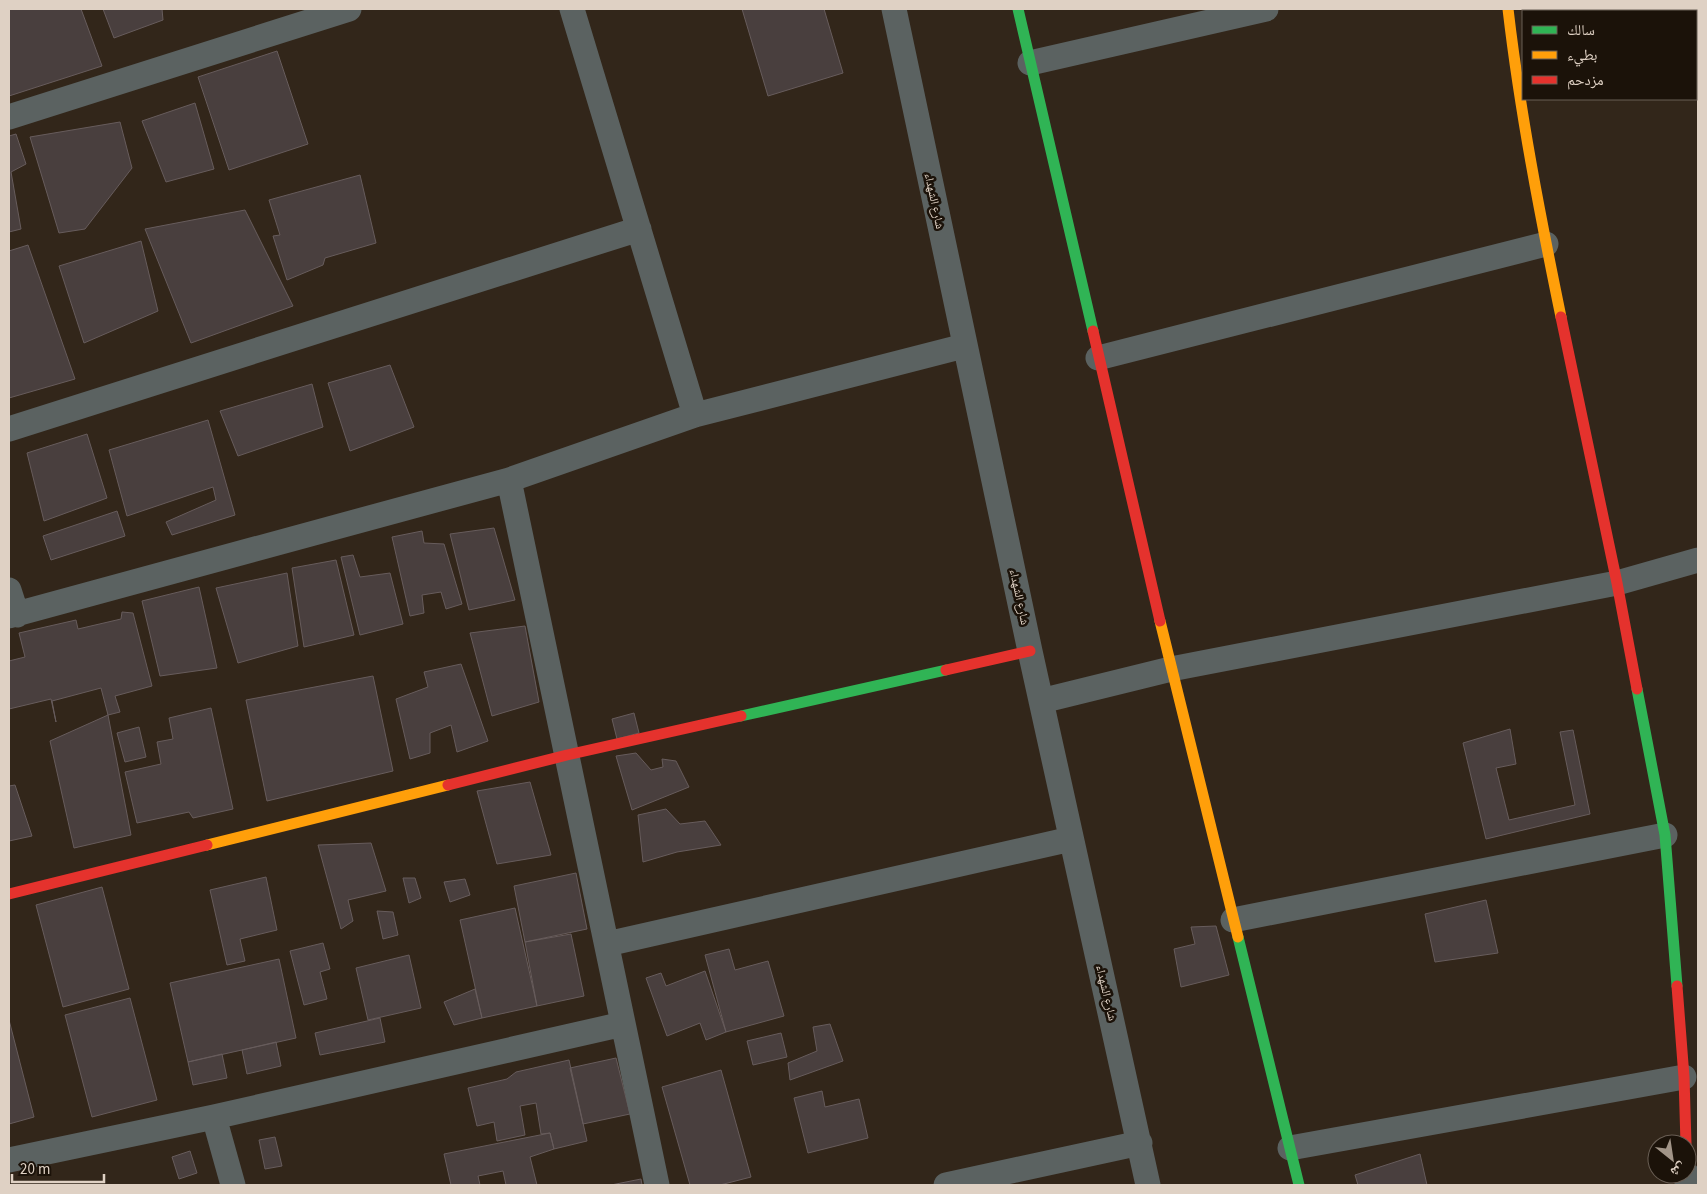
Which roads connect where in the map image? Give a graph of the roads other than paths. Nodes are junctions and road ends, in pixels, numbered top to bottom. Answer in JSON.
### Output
{"nodes":[{"id":1,"x":349,"y":9,"type":"edge"},
{"id":2,"x":572,"y":9,"type":"edge"},
{"id":3,"x":894,"y":9,"type":"edge"},
{"id":4,"x":1018,"y":9,"type":"edge"},
{"id":5,"x":1266,"y":9,"type":"edge"},
{"id":6,"x":1508,"y":9,"type":"edge"},
{"id":7,"x":1030,"y":63,"type":"junction"},
{"id":8,"x":9,"y":117,"type":"edge"},
{"id":9,"x":639,"y":229,"type":"junction"},
{"id":10,"x":1546,"y":244,"type":"junction"},
{"id":11,"x":964,"y":346,"type":"junction"},
{"id":12,"x":1098,"y":358,"type":"junction"},
{"id":13,"x":695,"y":415,"type":"junction"},
{"id":14,"x":9,"y":429,"type":"edge"},
{"id":15,"x":509,"y":480,"type":"junction"},
{"id":16,"x":1698,"y":560,"type":"edge"},
{"id":17,"x":1617,"y":582,"type":"junction"},
{"id":18,"x":9,"y":590,"type":"edge"},
{"id":19,"x":13,"y":616,"type":"edge"},
{"id":20,"x":1030,"y":651,"type":"junction"},
{"id":21,"x":1170,"y":669,"type":"junction"},
{"id":22,"x":1041,"y":701,"type":"junction"},
{"id":23,"x":567,"y":755,"type":"junction"},
{"id":24,"x":1665,"y":835,"type":"junction"},
{"id":25,"x":1071,"y":839,"type":"junction"},
{"id":26,"x":9,"y":894,"type":"edge"},
{"id":27,"x":1233,"y":920,"type":"junction"},
{"id":28,"x":607,"y":944,"type":"junction"},
{"id":29,"x":624,"y":1024,"type":"junction"},
{"id":30,"x":1684,"y":1077,"type":"junction"},
{"id":31,"x":214,"y":1117,"type":"junction"},
{"id":32,"x":1686,"y":1134,"type":"edge"},
{"id":33,"x":1140,"y":1143,"type":"junction"},
{"id":34,"x":1290,"y":1148,"type":"junction"},
{"id":35,"x":9,"y":1160,"type":"edge"},
{"id":36,"x":232,"y":1185,"type":"edge"},
{"id":37,"x":657,"y":1185,"type":"edge"},
{"id":38,"x":946,"y":1185,"type":"edge"},
{"id":39,"x":1148,"y":1185,"type":"edge"},
{"id":40,"x":1299,"y":1185,"type":"edge"}],
"edges":[{"from":1,"to":8,"type":"street"},
{"from":2,"to":9,"type":"street"},
{"from":3,"to":11,"type":"street","name":"شارع الشهداء"},
{"from":4,"to":7,"type":"street"},
{"from":5,"to":7,"type":"street"},
{"from":6,"to":10,"type":"street"},
{"from":7,"to":12,"type":"street"},
{"from":9,"to":13,"type":"street"},
{"from":9,"to":14,"type":"street"},
{"from":10,"to":12,"type":"street"},
{"from":10,"to":17,"type":"street"},
{"from":11,"to":13,"type":"street"},
{"from":11,"to":20,"type":"street","name":"شارع الشهداء"},
{"from":12,"to":21,"type":"street"},
{"from":13,"to":15,"type":"street"},
{"from":15,"to":19,"type":"street"},
{"from":15,"to":23,"type":"street"},
{"from":16,"to":17,"type":"street"},
{"from":17,"to":21,"type":"street"},
{"from":17,"to":24,"type":"street"},
{"from":18,"to":19,"type":"street"},
{"from":20,"to":22,"type":"street","name":"شارع الشهداء"},
{"from":20,"to":23,"type":"street"},
{"from":21,"to":22,"type":"street"},
{"from":21,"to":27,"type":"street"},
{"from":22,"to":25,"type":"street","name":"شارع الشهداء"},
{"from":23,"to":26,"type":"street"},
{"from":23,"to":28,"type":"street"},
{"from":24,"to":27,"type":"street"},
{"from":24,"to":30,"type":"street"},
{"from":25,"to":28,"type":"street"},
{"from":25,"to":33,"type":"street","name":"شارع الشهداء"},
{"from":27,"to":34,"type":"street"},
{"from":28,"to":29,"type":"street"},
{"from":29,"to":31,"type":"street"},
{"from":29,"to":37,"type":"street"},
{"from":30,"to":32,"type":"street"},
{"from":30,"to":34,"type":"street"},
{"from":31,"to":35,"type":"street"},
{"from":31,"to":36,"type":"street"},
{"from":33,"to":38,"type":"street"},
{"from":33,"to":39,"type":"street","name":"شارع الشهداء"},
{"from":34,"to":40,"type":"street"}]}
